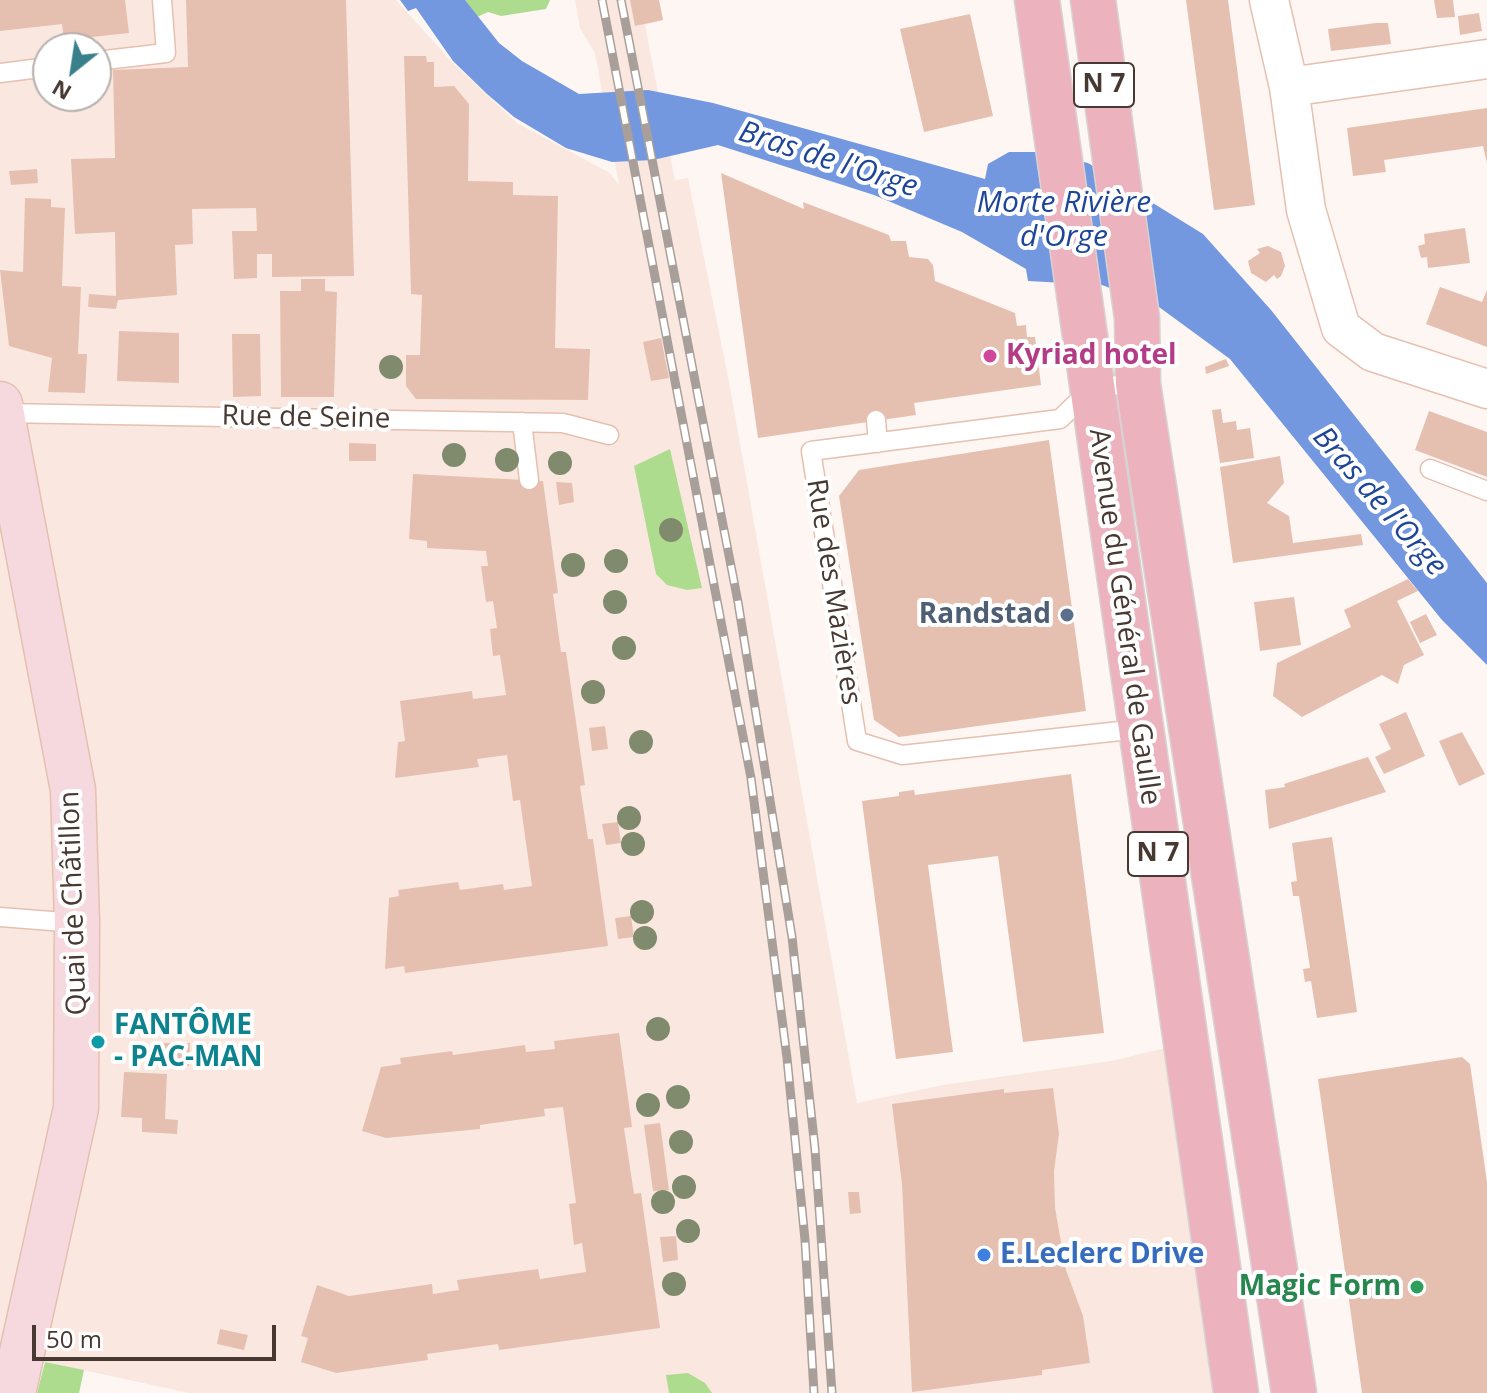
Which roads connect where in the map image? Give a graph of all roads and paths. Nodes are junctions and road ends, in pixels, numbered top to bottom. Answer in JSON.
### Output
{"nodes":[{"id":1,"x":162,"y":0,"type":"edge"},
{"id":2,"x":1037,"y":0,"type":"edge"},
{"id":3,"x":1093,"y":0,"type":"edge"},
{"id":4,"x":1273,"y":1,"type":"edge"},
{"id":5,"x":112,"y":59,"type":"edge"},
{"id":6,"x":1487,"y":59,"type":"edge"},
{"id":7,"x":32,"y":69,"type":"edge"},
{"id":8,"x":0,"y":73,"type":"edge"},
{"id":9,"x":1289,"y":87,"type":"junction"},
{"id":10,"x":1138,"y":384,"type":"junction"},
{"id":11,"x":1093,"y":387,"type":"junction"},
{"id":12,"x":1487,"y":389,"type":"edge"},
{"id":13,"x":1,"y":408,"type":"edge"},
{"id":14,"x":876,"y":420,"type":"dead end"},
{"id":15,"x":522,"y":422,"type":"junction"},
{"id":16,"x":609,"y":435,"type":"dead end"},
{"id":17,"x":878,"y":443,"type":"junction"},
{"id":18,"x":1430,"y":469,"type":"dead end"},
{"id":19,"x":529,"y":480,"type":"dead end"},
{"id":20,"x":1487,"y":491,"type":"edge"},
{"id":21,"x":1138,"y":729,"type":"junction"},
{"id":22,"x":0,"y":917,"type":"edge"},
{"id":23,"x":77,"y":923,"type":"junction"},
{"id":24,"x":13,"y":1393,"type":"edge"},
{"id":25,"x":1236,"y":1393,"type":"edge"},
{"id":26,"x":1294,"y":1393,"type":"edge"}],
"edges":[{"from":1,"to":5,"type":"lane"},
{"from":2,"to":11,"type":"main road","name":"Avenue du Général de Gaulle","number":"N 7"},
{"from":3,"to":10,"type":"main road","name":"Avenue du Général de Gaulle","number":"N 7"},
{"from":4,"to":9,"type":"street"},
{"from":6,"to":9,"type":"street"},
{"from":7,"to":8,"type":"lane"},
{"from":9,"to":12,"type":"street"},
{"from":10,"to":11,"type":"lane"},
{"from":10,"to":26,"type":"main road","name":"Avenue du Général de Gaulle","number":"N 7"},
{"from":11,"to":17,"type":"lane","name":"Rue des Mazières"},
{"from":11,"to":21,"type":"main road","name":"Avenue du Général de Gaulle","number":"N 7"},
{"from":13,"to":15,"type":"lane","name":"Rue de Seine"},
{"from":13,"to":23,"type":"main road","name":"Quai de Châtillon"},
{"from":14,"to":17,"type":"lane"},
{"from":15,"to":16,"type":"lane","name":"Rue de Seine"},
{"from":15,"to":19,"type":"lane"},
{"from":17,"to":21,"type":"lane","name":"Rue des Mazières"},
{"from":18,"to":20,"type":"lane"},
{"from":21,"to":25,"type":"main road","name":"Avenue du Général de Gaulle","number":"N 7"},
{"from":22,"to":23,"type":"lane"},
{"from":23,"to":24,"type":"main road","name":"Quai de Châtillon"}]}
